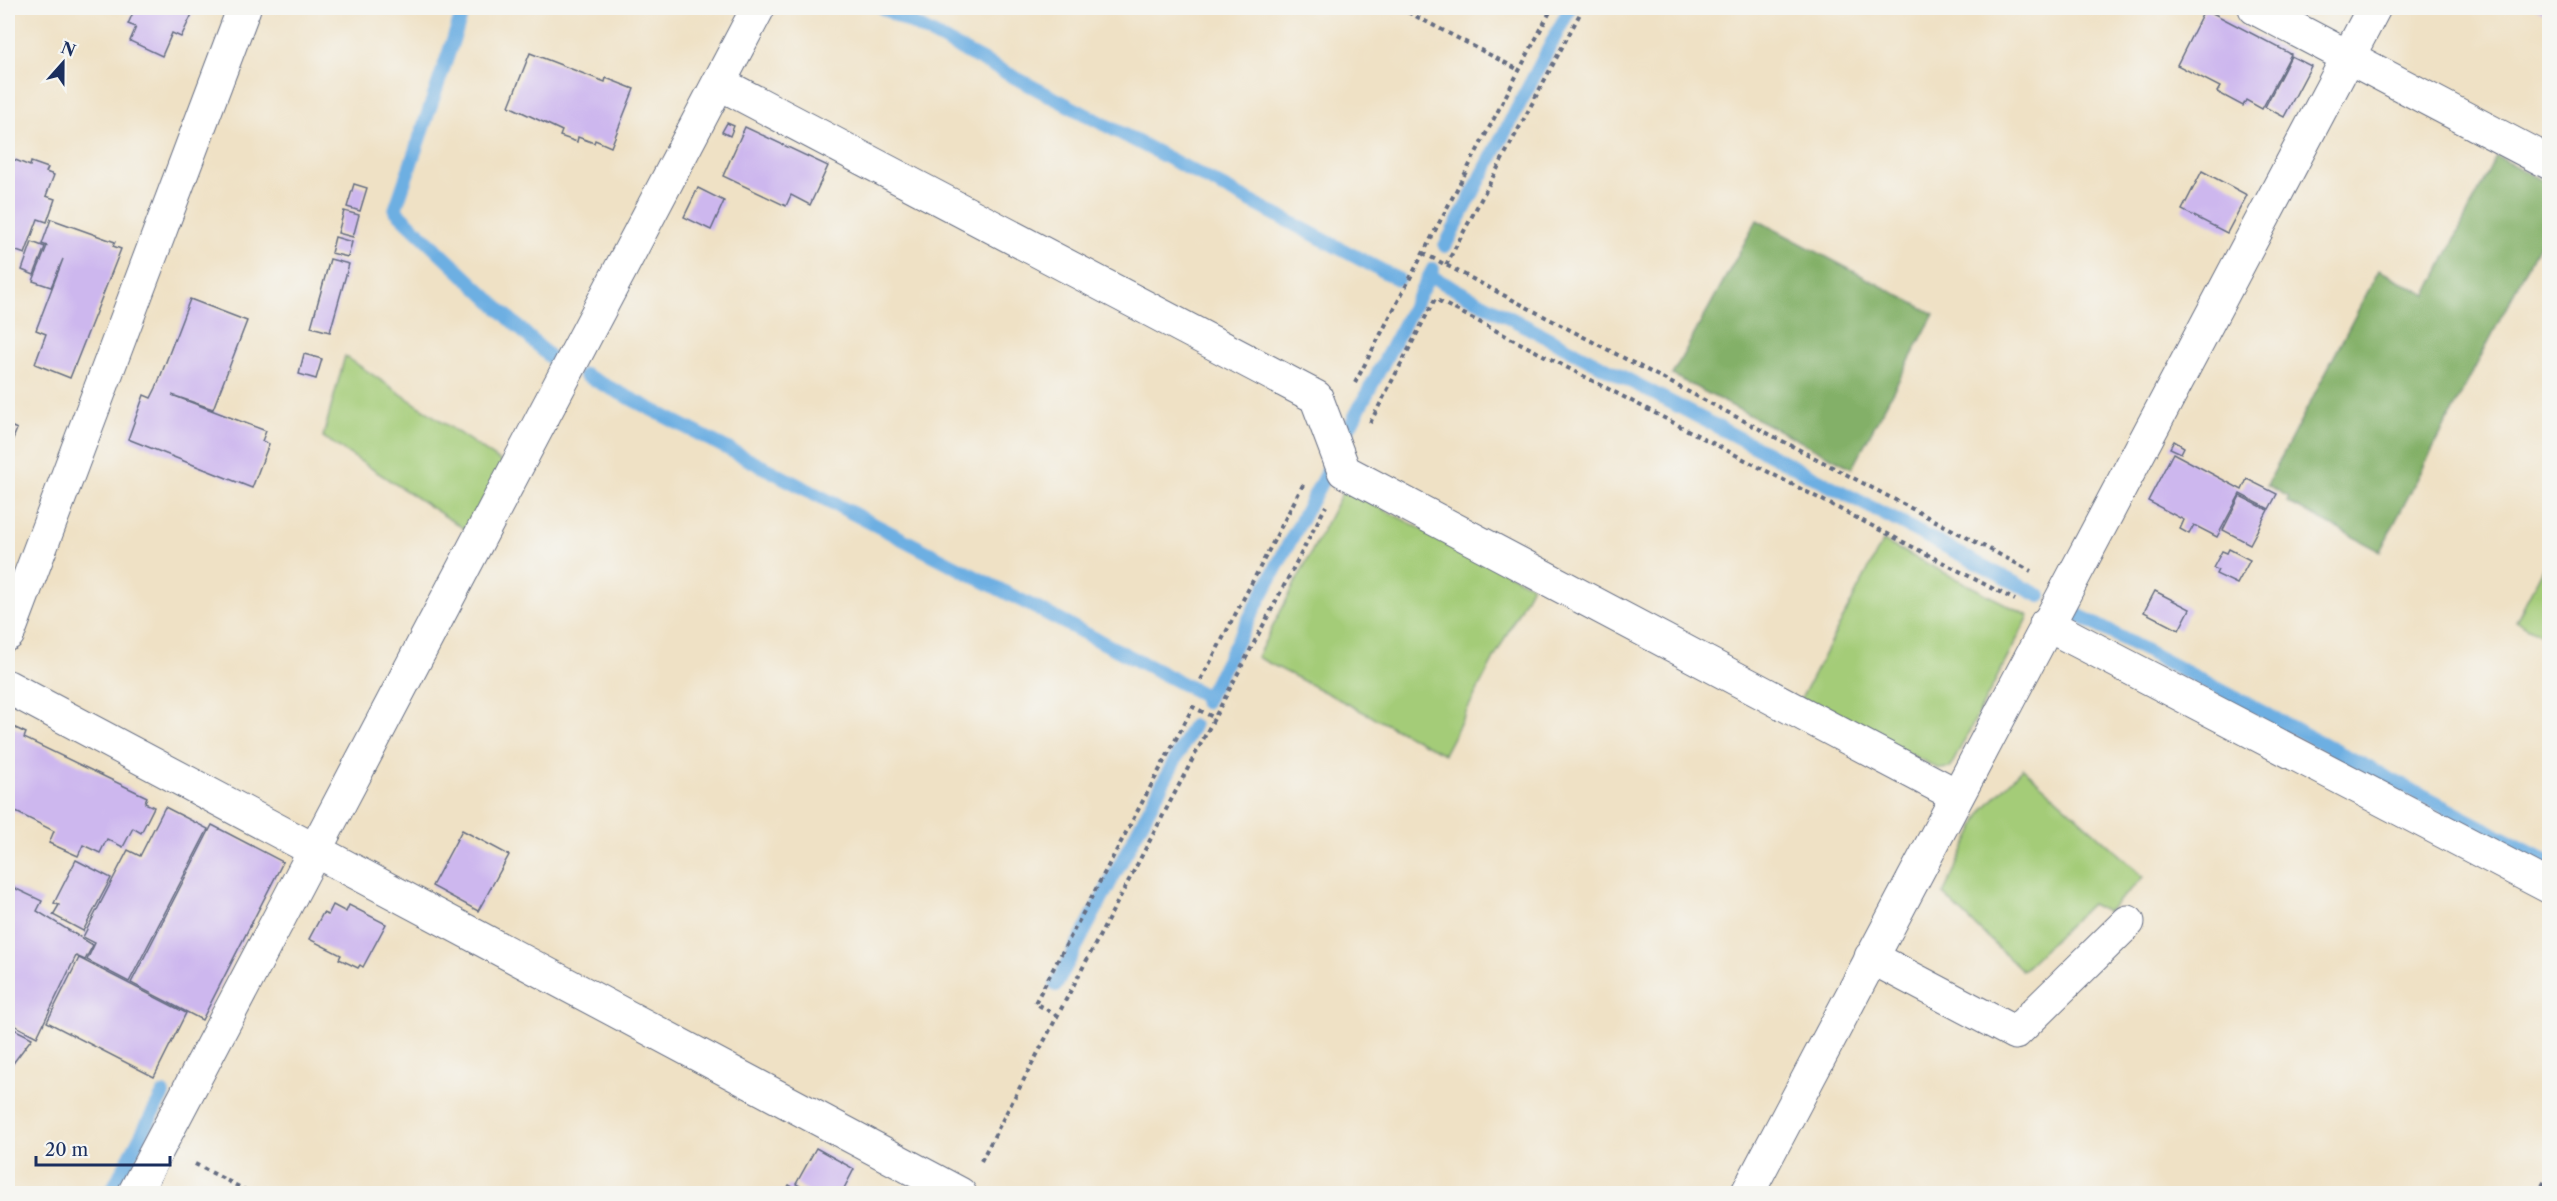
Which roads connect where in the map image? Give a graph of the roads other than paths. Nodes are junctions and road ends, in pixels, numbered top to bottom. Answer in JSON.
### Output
{"nodes":[{"id":1,"x":244,"y":8,"type":"edge"},
{"id":2,"x":758,"y":8,"type":"edge"},
{"id":3,"x":2255,"y":8,"type":"edge"},
{"id":4,"x":2374,"y":8,"type":"edge"},
{"id":5,"x":2348,"y":57,"type":"junction"},
{"id":6,"x":719,"y":83,"type":"junction"},
{"id":7,"x":2550,"y":163,"type":"edge"},
{"id":8,"x":2048,"y":621,"type":"junction"},
{"id":9,"x":8,"y":634,"type":"edge"},
{"id":10,"x":8,"y":687,"type":"edge"},
{"id":11,"x":1956,"y":795,"type":"junction"},
{"id":12,"x":314,"y":850,"type":"junction"},
{"id":13,"x":2550,"y":887,"type":"edge"},
{"id":14,"x":2128,"y":922,"type":"dead end"},
{"id":15,"x":1871,"y":957,"type":"junction"},
{"id":16,"x":134,"y":1194,"type":"edge"},
{"id":17,"x":960,"y":1194,"type":"edge"},
{"id":18,"x":1747,"y":1194,"type":"edge"}],
"edges":[{"from":1,"to":9,"type":"street"},
{"from":2,"to":6,"type":"street"},
{"from":3,"to":5,"type":"street"},
{"from":4,"to":5,"type":"street"},
{"from":5,"to":7,"type":"street"},
{"from":5,"to":8,"type":"street"},
{"from":6,"to":11,"type":"street"},
{"from":6,"to":12,"type":"street"},
{"from":8,"to":11,"type":"street"},
{"from":8,"to":13,"type":"street"},
{"from":10,"to":12,"type":"street"},
{"from":11,"to":15,"type":"street"},
{"from":12,"to":16,"type":"street"},
{"from":12,"to":17,"type":"street"},
{"from":14,"to":15,"type":"street"},
{"from":15,"to":18,"type":"street"}]}
